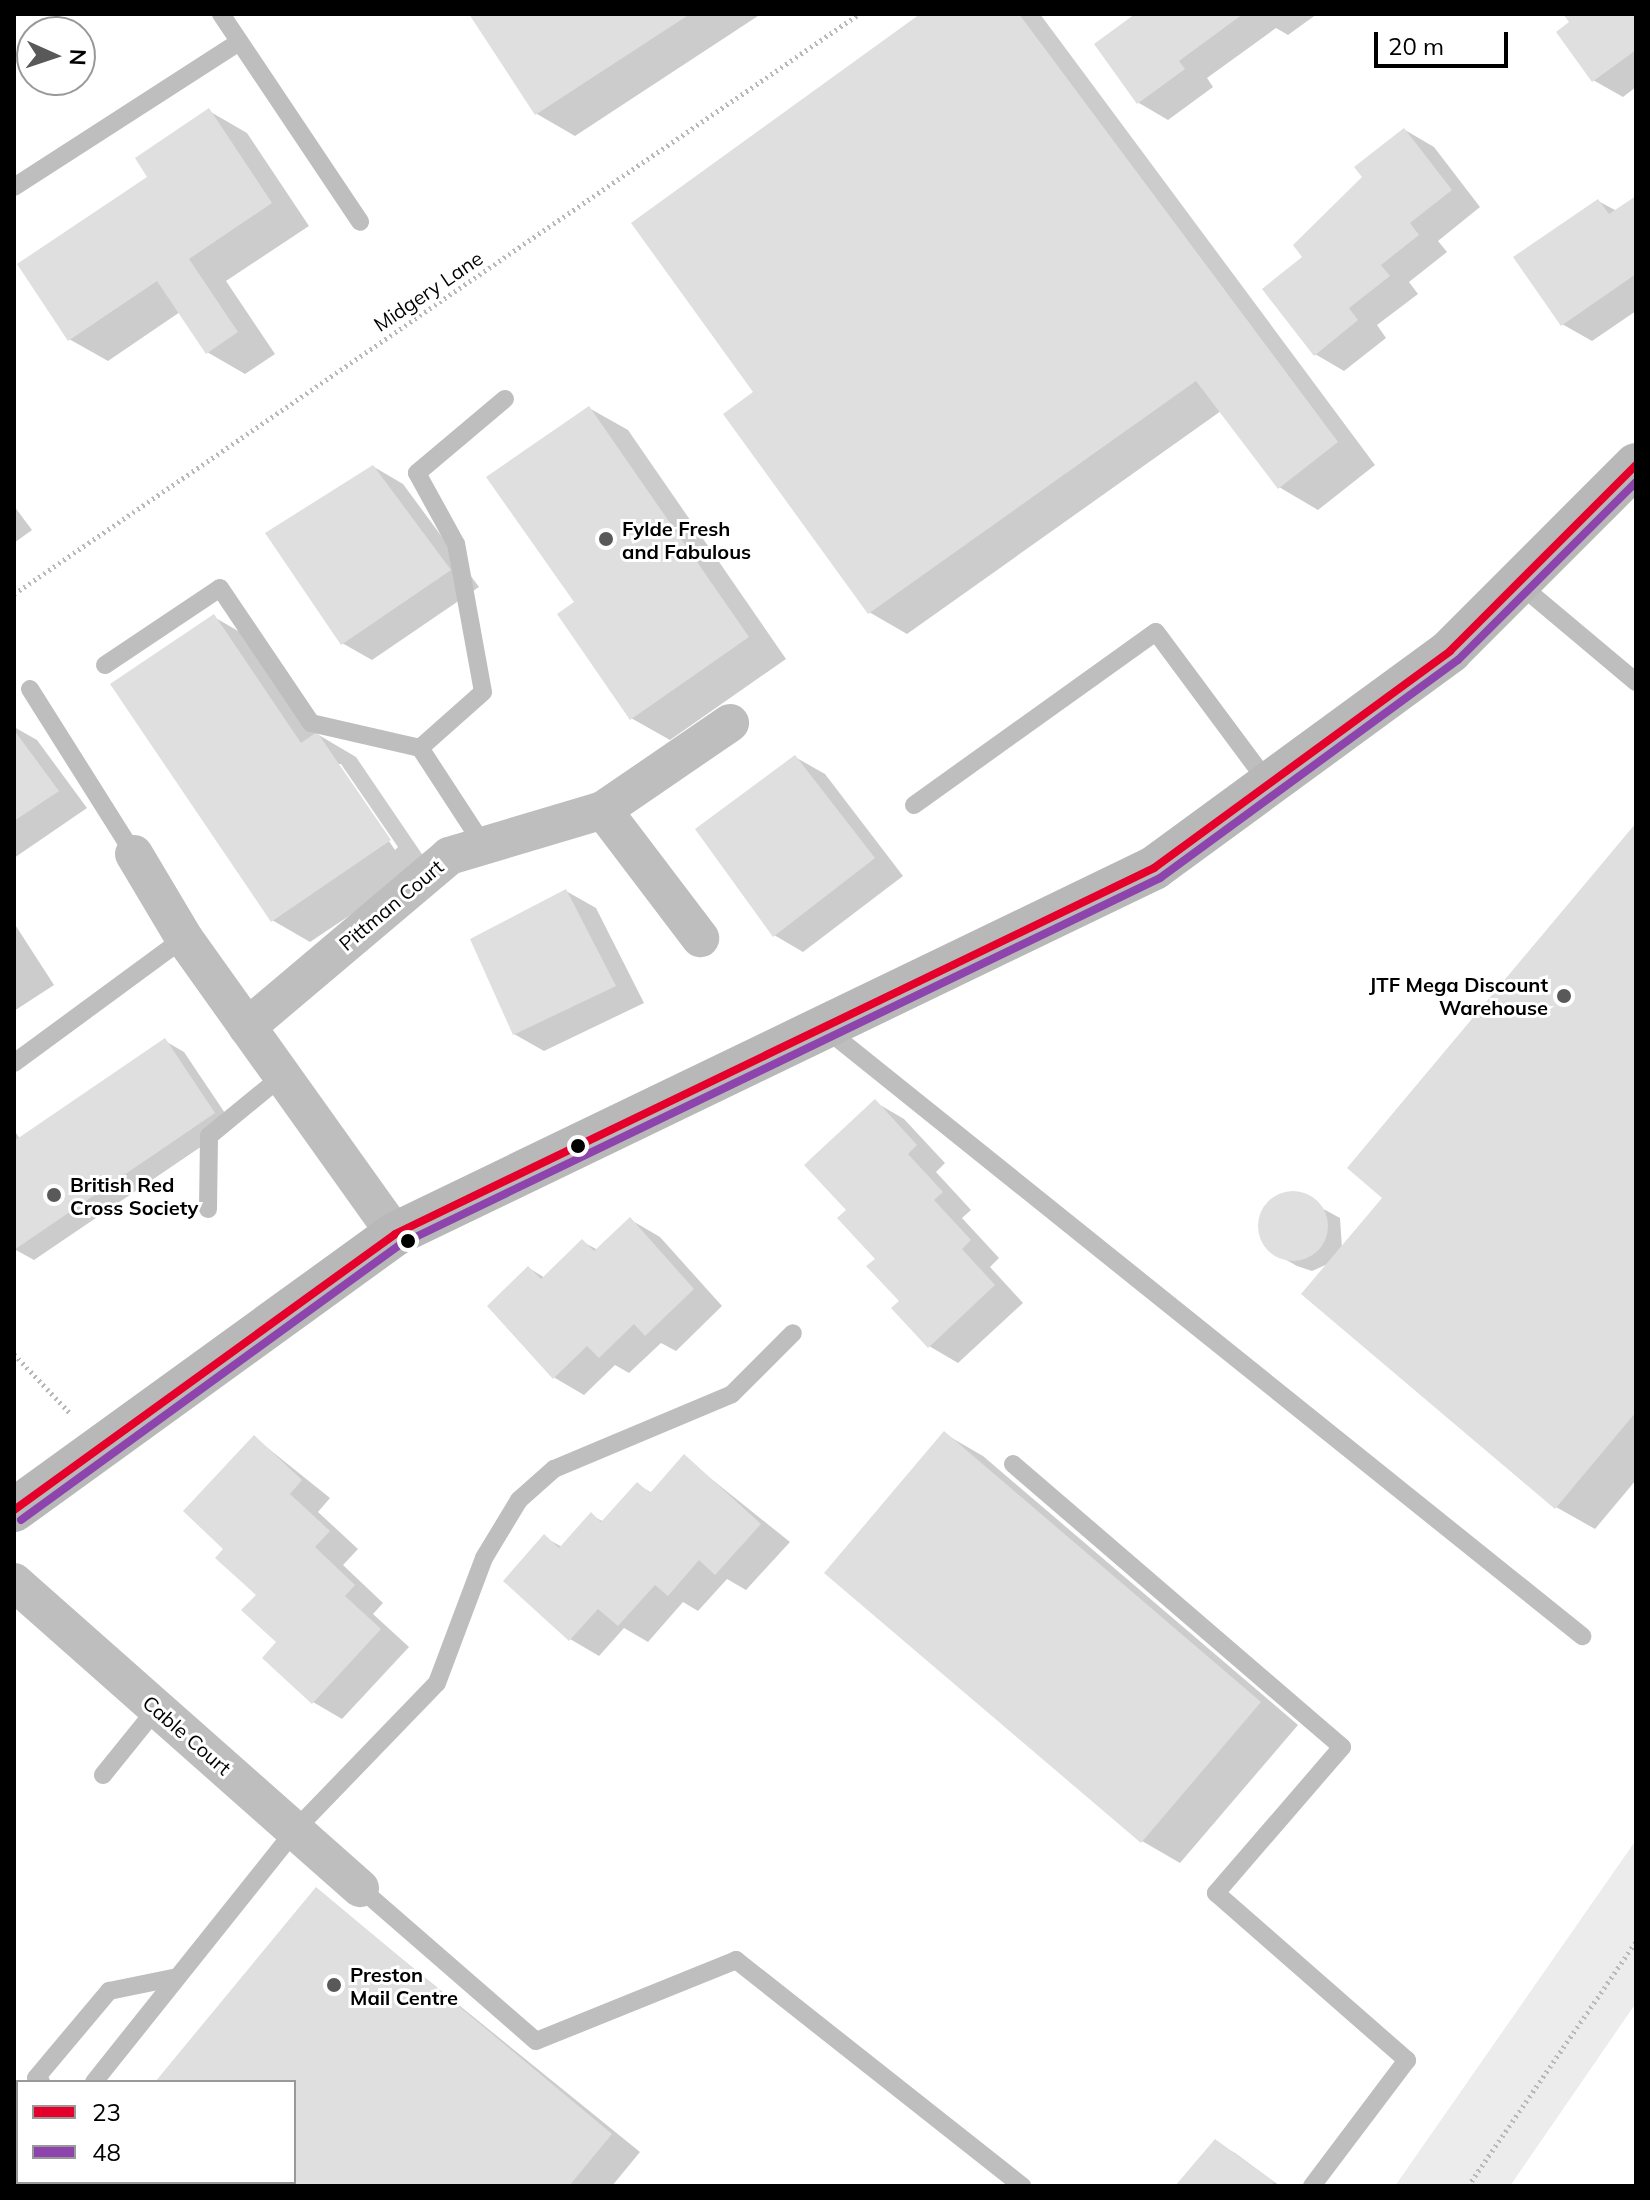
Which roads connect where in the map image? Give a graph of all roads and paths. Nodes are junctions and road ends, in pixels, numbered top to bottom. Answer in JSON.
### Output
{"nodes":[{"id":1,"x":221,"y":14,"type":"edge"},
{"id":2,"x":859,"y":14,"type":"edge"},
{"id":3,"x":239,"y":42,"type":"junction"},
{"id":4,"x":14,"y":187,"type":"edge"},
{"id":5,"x":360,"y":222,"type":"dead end"},
{"id":6,"x":505,"y":399,"type":"dead end"},
{"id":7,"x":1636,"y":465,"type":"edge"},
{"id":8,"x":1518,"y":583,"type":"junction"},
{"id":9,"x":14,"y":594,"type":"edge"},
{"id":10,"x":105,"y":665,"type":"dead end"},
{"id":11,"x":1636,"y":682,"type":"edge"},
{"id":12,"x":30,"y":689,"type":"dead end"},
{"id":13,"x":730,"y":723,"type":"dead end"},
{"id":14,"x":420,"y":748,"type":"junction"},
{"id":15,"x":1269,"y":784,"type":"junction"},
{"id":16,"x":914,"y":805,"type":"dead end"},
{"id":17,"x":603,"y":810,"type":"junction"},
{"id":18,"x":484,"y":846,"type":"junction"},
{"id":19,"x":134,"y":854,"type":"joint"},
{"id":20,"x":184,"y":938,"type":"junction"},
{"id":21,"x":700,"y":938,"type":"dead end"},
{"id":22,"x":247,"y":1027,"type":"junction"},
{"id":23,"x":824,"y":1027,"type":"junction"},
{"id":24,"x":14,"y":1063,"type":"edge"},
{"id":25,"x":282,"y":1076,"type":"junction"},
{"id":26,"x":208,"y":1209,"type":"dead end"},
{"id":27,"x":395,"y":1234,"type":"junction"},
{"id":28,"x":793,"y":1333,"type":"dead end"},
{"id":29,"x":14,"y":1354,"type":"edge"},
{"id":30,"x":100,"y":1444,"type":"junction"},
{"id":31,"x":1013,"y":1464,"type":"dead end"},
{"id":32,"x":14,"y":1510,"type":"edge"},
{"id":33,"x":14,"y":1582,"type":"edge"},
{"id":34,"x":1582,"y":1636,"type":"dead end"},
{"id":35,"x":157,"y":1708,"type":"junction"},
{"id":36,"x":103,"y":1775,"type":"dead end"},
{"id":37,"x":295,"y":1830,"type":"junction"},
{"id":38,"x":360,"y":1888,"type":"joint"},
{"id":39,"x":1636,"y":1942,"type":"edge"},
{"id":40,"x":178,"y":1977,"type":"junction"},
{"id":41,"x":38,"y":2080,"type":"edge"},
{"id":42,"x":96,"y":2080,"type":"edge"},
{"id":43,"x":1022,"y":2186,"type":"edge"},
{"id":44,"x":1312,"y":2186,"type":"edge"},
{"id":45,"x":1468,"y":2186,"type":"edge"}],
"edges":[{"from":1,"to":3,"type":"lane"},
{"from":2,"to":9,"type":"path","name":"Midgery Lane"},
{"from":3,"to":4,"type":"lane"},
{"from":3,"to":5,"type":"lane"},
{"from":6,"to":14,"type":"lane"},
{"from":7,"to":8,"type":"street"},
{"from":8,"to":11,"type":"lane"},
{"from":8,"to":15,"type":"street"},
{"from":10,"to":14,"type":"lane"},
{"from":12,"to":19,"type":"lane"},
{"from":13,"to":17,"type":"street","name":"Pittman Court"},
{"from":14,"to":18,"type":"lane"},
{"from":15,"to":16,"type":"lane"},
{"from":15,"to":23,"type":"street"},
{"from":17,"to":18,"type":"street","name":"Pittman Court"},
{"from":17,"to":21,"type":"street"},
{"from":18,"to":22,"type":"street","name":"Pittman Court"},
{"from":19,"to":20,"type":"street"},
{"from":20,"to":22,"type":"street"},
{"from":20,"to":24,"type":"lane"},
{"from":22,"to":25,"type":"street"},
{"from":23,"to":27,"type":"street"},
{"from":23,"to":34,"type":"lane"},
{"from":25,"to":26,"type":"lane"},
{"from":25,"to":27,"type":"street"},
{"from":27,"to":30,"type":"street"},
{"from":28,"to":37,"type":"lane"},
{"from":29,"to":30,"type":"path"},
{"from":30,"to":32,"type":"street"},
{"from":31,"to":44,"type":"lane"},
{"from":33,"to":35,"type":"street","name":"Cable Court"},
{"from":35,"to":36,"type":"lane"},
{"from":35,"to":37,"type":"street","name":"Cable Court"},
{"from":37,"to":38,"type":"street","name":"Cable Court"},
{"from":37,"to":40,"type":"lane"},
{"from":38,"to":43,"type":"lane"},
{"from":39,"to":45,"type":"path"},
{"from":40,"to":41,"type":"lane"},
{"from":40,"to":42,"type":"lane"}]}
